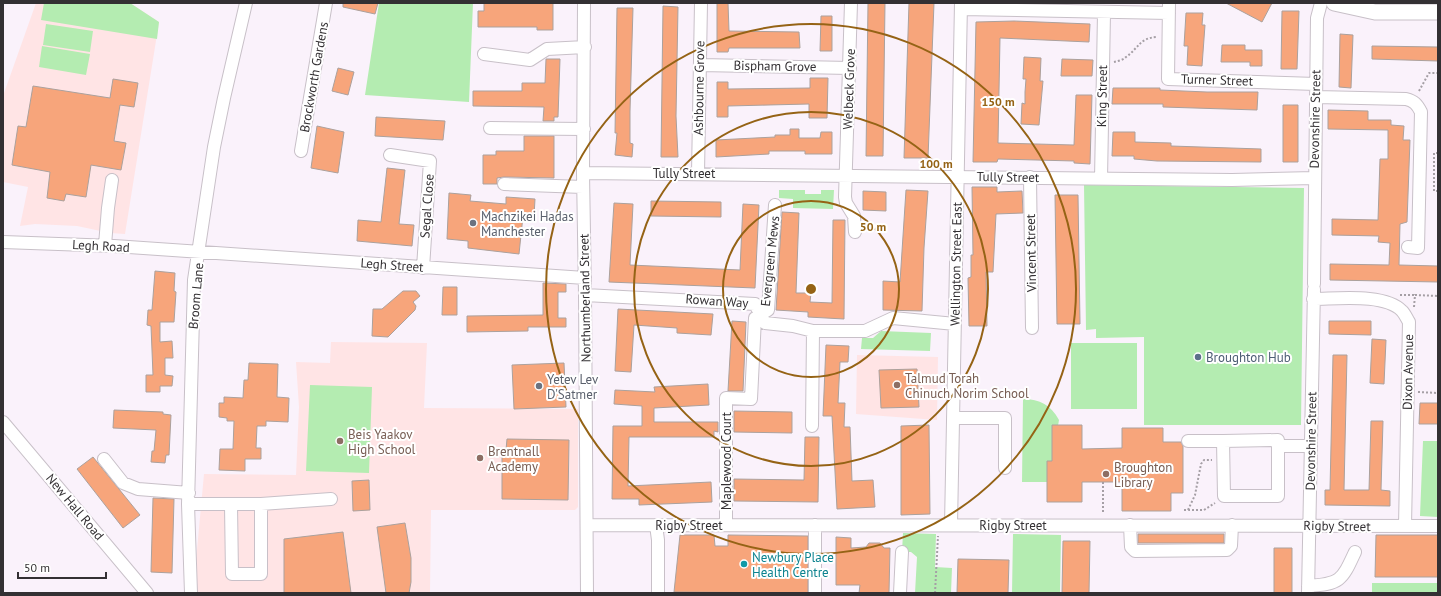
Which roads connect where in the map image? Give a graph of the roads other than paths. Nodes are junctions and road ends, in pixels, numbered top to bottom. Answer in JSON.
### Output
{"nodes":[{"id":1,"x":246,"y":3,"type":"edge"},
{"id":2,"x":326,"y":3,"type":"edge"},
{"id":3,"x":584,"y":3,"type":"edge"},
{"id":4,"x":701,"y":3,"type":"edge"},
{"id":5,"x":852,"y":3,"type":"edge"},
{"id":6,"x":1321,"y":3,"type":"edge"},
{"id":7,"x":1334,"y":3,"type":"edge"},
{"id":8,"x":961,"y":6,"type":"edge"},
{"id":9,"x":1169,"y":8,"type":"edge"},
{"id":10,"x":1438,"y":12,"type":"edge"},
{"id":11,"x":1104,"y":13,"type":"junction"},
{"id":12,"x":585,"y":47,"type":"junction"},
{"id":13,"x":484,"y":54,"type":"dead end"},
{"id":14,"x":700,"y":64,"type":"junction"},
{"id":15,"x":850,"y":68,"type":"junction"},
{"id":16,"x":1316,"y":84,"type":"junction"},
{"id":17,"x":1316,"y":97,"type":"junction"},
{"id":18,"x":490,"y":128,"type":"dead end"},
{"id":19,"x":584,"y":129,"type":"junction"},
{"id":20,"x":301,"y":151,"type":"dead end"},
{"id":21,"x":390,"y":155,"type":"dead end"},
{"id":22,"x":583,"y":173,"type":"junction"},
{"id":23,"x":698,"y":173,"type":"junction"},
{"id":24,"x":846,"y":175,"type":"junction"},
{"id":25,"x":958,"y":177,"type":"junction"},
{"id":26,"x":1030,"y":177,"type":"junction"},
{"id":27,"x":1314,"y":178,"type":"junction"},
{"id":28,"x":1101,"y":179,"type":"junction"},
{"id":29,"x":112,"y":180,"type":"dead end"},
{"id":30,"x":504,"y":184,"type":"dead end"},
{"id":31,"x":583,"y":187,"type":"junction"},
{"id":32,"x":775,"y":205,"type":"dead end"},
{"id":33,"x":855,"y":232,"type":"dead end"},
{"id":34,"x":3,"y":242,"type":"edge"},
{"id":35,"x":105,"y":245,"type":"junction"},
{"id":36,"x":1418,"y":248,"type":"dead end"},
{"id":37,"x":200,"y":252,"type":"junction"},
{"id":38,"x":423,"y":268,"type":"junction"},
{"id":39,"x":585,"y":278,"type":"junction"},
{"id":40,"x":1314,"y":291,"type":"junction"},
{"id":41,"x":585,"y":295,"type":"junction"},
{"id":42,"x":761,"y":314,"type":"junction"},
{"id":43,"x":955,"y":324,"type":"junction"},
{"id":44,"x":1032,"y":328,"type":"dead end"},
{"id":45,"x":813,"y":331,"type":"junction"},
{"id":46,"x":953,"y":418,"type":"junction"},
{"id":47,"x":3,"y":422,"type":"edge"},
{"id":48,"x":812,"y":426,"type":"dead end"},
{"id":49,"x":1188,"y":441,"type":"dead end"},
{"id":50,"x":1223,"y":441,"type":"junction"},
{"id":51,"x":1278,"y":446,"type":"junction"},
{"id":52,"x":1311,"y":446,"type":"junction"},
{"id":53,"x":104,"y":459,"type":"dead end"},
{"id":54,"x":1005,"y":468,"type":"dead end"},
{"id":55,"x":188,"y":499,"type":"junction"},
{"id":56,"x":331,"y":499,"type":"dead end"},
{"id":57,"x":261,"y":504,"type":"junction"},
{"id":58,"x":231,"y":505,"type":"junction"},
{"id":59,"x":726,"y":524,"type":"junction"},
{"id":60,"x":587,"y":525,"type":"junction"},
{"id":61,"x":656,"y":525,"type":"junction"},
{"id":62,"x":815,"y":525,"type":"junction"},
{"id":63,"x":945,"y":525,"type":"junction"},
{"id":64,"x":1130,"y":525,"type":"junction"},
{"id":65,"x":1232,"y":525,"type":"junction"},
{"id":66,"x":1308,"y":525,"type":"junction"},
{"id":67,"x":1405,"y":526,"type":"junction"},
{"id":68,"x":1438,"y":526,"type":"edge"},
{"id":69,"x":902,"y":552,"type":"dead end"},
{"id":70,"x":1355,"y":552,"type":"dead end"},
{"id":71,"x":1308,"y":590,"type":"edge"},
{"id":72,"x":147,"y":593,"type":"edge"},
{"id":73,"x":191,"y":593,"type":"edge"},
{"id":74,"x":587,"y":593,"type":"edge"},
{"id":75,"x":658,"y":593,"type":"edge"},
{"id":76,"x":815,"y":593,"type":"edge"},
{"id":77,"x":900,"y":593,"type":"edge"}],
"edges":[{"from":1,"to":37,"type":"street","name":"Broom Lane"},
{"from":2,"to":20,"type":"street","name":"Brockworth Gardens"},
{"from":3,"to":12,"type":"street","name":"Northumberland Street"},
{"from":4,"to":14,"type":"street","name":"Ashbourne Grove"},
{"from":5,"to":15,"type":"street","name":"Welbeck Grove"},
{"from":6,"to":16,"type":"street","name":"Devonshire Street"},
{"from":7,"to":10,"type":"main road"},
{"from":8,"to":11,"type":"street"},
{"from":8,"to":25,"type":"street","name":"Wellington Street East"},
{"from":9,"to":11,"type":"street"},
{"from":9,"to":16,"type":"street","name":"Turner Street"},
{"from":11,"to":28,"type":"street","name":"King Street"},
{"from":12,"to":13,"type":"street"},
{"from":12,"to":19,"type":"street","name":"Northumberland Street"},
{"from":14,"to":15,"type":"street","name":"Bispham Grove"},
{"from":14,"to":23,"type":"street","name":"Ashbourne Grove"},
{"from":15,"to":24,"type":"street","name":"Welbeck Grove"},
{"from":16,"to":17,"type":"street","name":"Devonshire Street"},
{"from":17,"to":27,"type":"street","name":"Devonshire Street"},
{"from":17,"to":36,"type":"street"},
{"from":18,"to":19,"type":"street"},
{"from":19,"to":22,"type":"street","name":"Northumberland Street"},
{"from":21,"to":38,"type":"street","name":"Segal Close"},
{"from":22,"to":23,"type":"street","name":"Tully Street"},
{"from":22,"to":31,"type":"street","name":"Northumberland Street"},
{"from":23,"to":24,"type":"street","name":"Tully Street"},
{"from":24,"to":25,"type":"street","name":"Tully Street"},
{"from":24,"to":33,"type":"street","name":"Welbeck Grove"},
{"from":25,"to":26,"type":"street","name":"Tully Street"},
{"from":25,"to":43,"type":"street","name":"Wellington Street East"},
{"from":26,"to":28,"type":"street","name":"Tully Street"},
{"from":26,"to":44,"type":"street","name":"Vincent Street"},
{"from":27,"to":28,"type":"street","name":"Tully Street"},
{"from":27,"to":40,"type":"street","name":"Devonshire Street"},
{"from":29,"to":35,"type":"street"},
{"from":30,"to":31,"type":"street"},
{"from":31,"to":39,"type":"street","name":"Northumberland Street"},
{"from":32,"to":42,"type":"street","name":"Evergreen Mews"},
{"from":34,"to":35,"type":"street","name":"Legh Road"},
{"from":35,"to":37,"type":"street","name":"Legh Road"},
{"from":37,"to":38,"type":"street","name":"Legh Street"},
{"from":37,"to":55,"type":"street","name":"Broom Lane"},
{"from":38,"to":39,"type":"street","name":"Legh Street"},
{"from":39,"to":41,"type":"street","name":"Northumberland Street"},
{"from":40,"to":52,"type":"street","name":"Devonshire Street"},
{"from":40,"to":67,"type":"street","name":"Dixon Avenue"},
{"from":41,"to":42,"type":"street","name":"Rowan Way"},
{"from":41,"to":60,"type":"street","name":"Northumberland Street"},
{"from":42,"to":45,"type":"street","name":"Rowan Way"},
{"from":42,"to":59,"type":"street","name":"Maplewood Court"},
{"from":43,"to":45,"type":"street"},
{"from":43,"to":46,"type":"street","name":"Wellington Street East"},
{"from":45,"to":48,"type":"street"},
{"from":46,"to":54,"type":"street"},
{"from":46,"to":63,"type":"street","name":"Wellington Street East"},
{"from":47,"to":72,"type":"street","name":"New Hall Road"},
{"from":49,"to":50,"type":"street"},
{"from":50,"to":51,"type":"street"},
{"from":50,"to":51,"type":"street"},
{"from":51,"to":52,"type":"street"},
{"from":52,"to":66,"type":"street","name":"Devonshire Street"},
{"from":53,"to":55,"type":"street"},
{"from":55,"to":58,"type":"street"},
{"from":55,"to":73,"type":"street","name":"Broom Lane"},
{"from":56,"to":57,"type":"street"},
{"from":57,"to":58,"type":"street"},
{"from":57,"to":58,"type":"street"},
{"from":59,"to":61,"type":"street","name":"Rigby Street"},
{"from":59,"to":62,"type":"street","name":"Rigby Street"},
{"from":60,"to":61,"type":"street","name":"Rigby Street"},
{"from":60,"to":74,"type":"street","name":"Northumberland Street"},
{"from":61,"to":75,"type":"street"},
{"from":62,"to":63,"type":"street","name":"Rigby Street"},
{"from":62,"to":76,"type":"street"},
{"from":63,"to":64,"type":"street","name":"Rigby Street"},
{"from":64,"to":65,"type":"street","name":"Rigby Street"},
{"from":64,"to":65,"type":"street"},
{"from":65,"to":66,"type":"street","name":"Rigby Street"},
{"from":66,"to":67,"type":"street","name":"Rigby Street"},
{"from":66,"to":71,"type":"street","name":"Devonshire Street"},
{"from":67,"to":68,"type":"street","name":"Rigby Street"},
{"from":69,"to":77,"type":"street"},
{"from":70,"to":71,"type":"street"}]}
